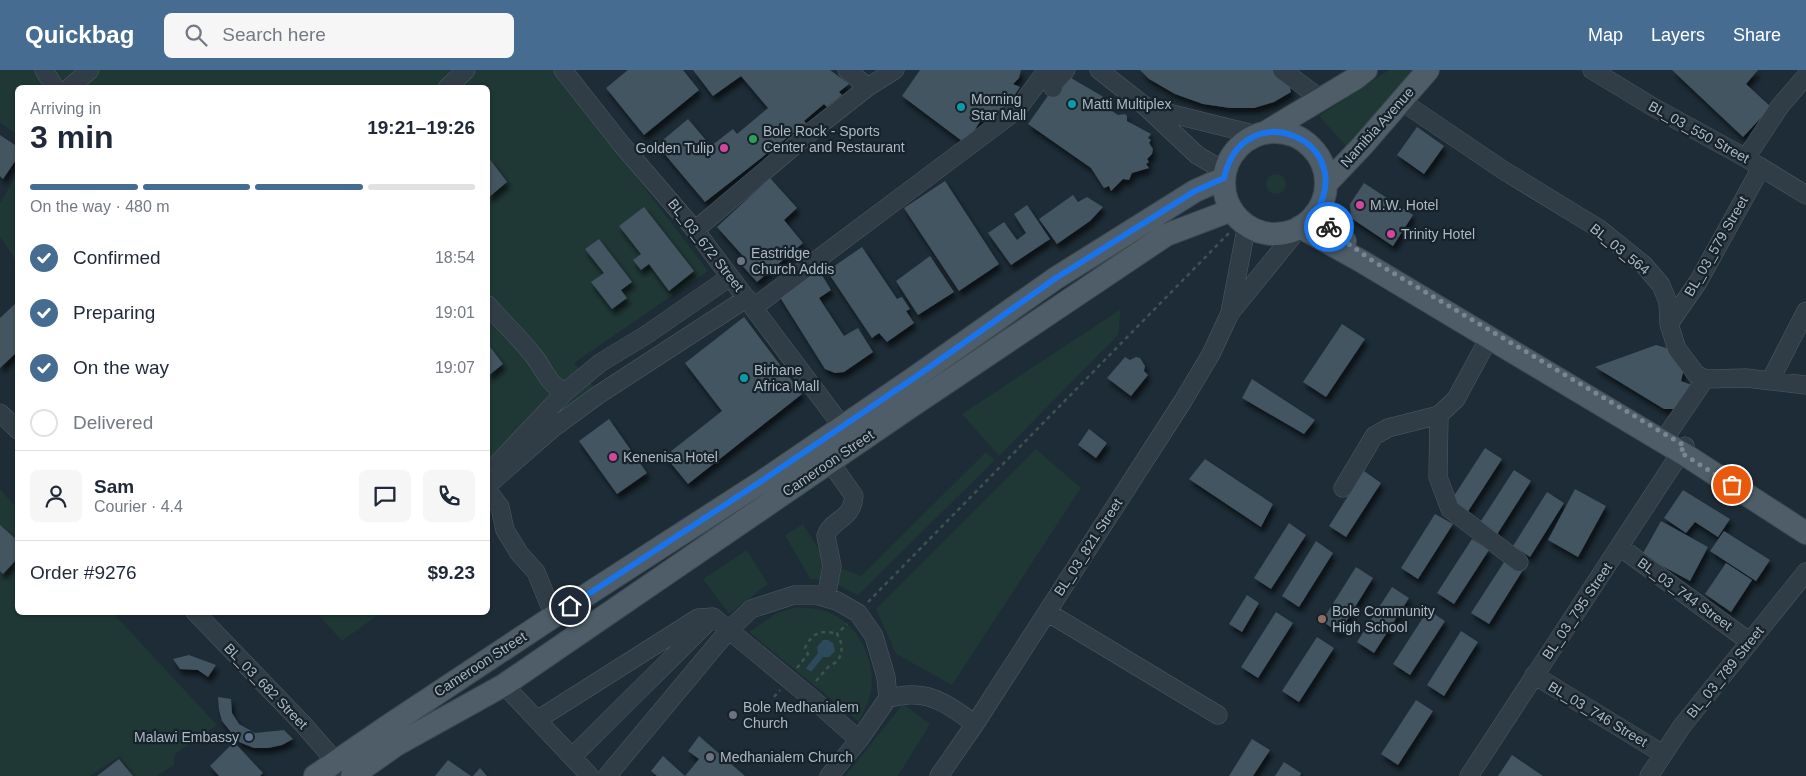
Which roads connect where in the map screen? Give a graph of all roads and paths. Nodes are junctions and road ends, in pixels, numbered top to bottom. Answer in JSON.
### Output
{"nodes":[{"id":1,"x":44,"y":70,"type":"edge"},
{"id":2,"x":90,"y":70,"type":"edge"},
{"id":3,"x":466,"y":70,"type":"edge"},
{"id":4,"x":563,"y":70,"type":"edge"},
{"id":5,"x":847,"y":70,"type":"edge"},
{"id":6,"x":895,"y":70,"type":"edge"},
{"id":7,"x":1047,"y":70,"type":"edge"},
{"id":8,"x":1066,"y":70,"type":"edge"},
{"id":9,"x":1099,"y":70,"type":"edge"},
{"id":10,"x":1282,"y":70,"type":"edge"},
{"id":11,"x":1366,"y":70,"type":"edge"},
{"id":12,"x":1428,"y":70,"type":"edge"},
{"id":13,"x":1592,"y":70,"type":"edge"},
{"id":14,"x":1806,"y":76,"type":"edge"},
{"id":15,"x":53,"y":85,"type":"edge"},
{"id":16,"x":72,"y":85,"type":"edge"},
{"id":17,"x":450,"y":85,"type":"edge"},
{"id":18,"x":868,"y":87,"type":"junction"},
{"id":19,"x":1053,"y":88,"type":"dead end"},
{"id":20,"x":1321,"y":99,"type":"junction"},
{"id":21,"x":1401,"y":101,"type":"junction"},
{"id":22,"x":1146,"y":108,"type":"junction"},
{"id":23,"x":1262,"y":134,"type":"junction"},
{"id":24,"x":1746,"y":158,"type":"junction"},
{"id":25,"x":1761,"y":168,"type":"junction"},
{"id":26,"x":1225,"y":175,"type":"junction"},
{"id":27,"x":1326,"y":184,"type":"junction"},
{"id":28,"x":1806,"y":195,"type":"edge"},
{"id":29,"x":1240,"y":218,"type":"junction"},
{"id":30,"x":1308,"y":220,"type":"junction"},
{"id":31,"x":696,"y":230,"type":"junction"},
{"id":32,"x":730,"y":277,"type":"junction"},
{"id":33,"x":750,"y":303,"type":"junction"},
{"id":34,"x":490,"y":308,"type":"edge"},
{"id":35,"x":1806,"y":311,"type":"edge"},
{"id":36,"x":1230,"y":313,"type":"junction"},
{"id":37,"x":1670,"y":324,"type":"junction"},
{"id":38,"x":1489,"y":338,"type":"junction"},
{"id":39,"x":1705,"y":379,"type":"junction"},
{"id":40,"x":1770,"y":381,"type":"junction"},
{"id":41,"x":1806,"y":385,"type":"edge"},
{"id":42,"x":565,"y":392,"type":"junction"},
{"id":43,"x":0,"y":414,"type":"edge"},
{"id":44,"x":1439,"y":415,"type":"junction"},
{"id":45,"x":842,"y":426,"type":"junction"},
{"id":46,"x":15,"y":427,"type":"edge"},
{"id":47,"x":1677,"y":444,"type":"junction"},
{"id":48,"x":830,"y":462,"type":"junction"},
{"id":49,"x":490,"y":472,"type":"edge"},
{"id":50,"x":763,"y":480,"type":"junction"},
{"id":51,"x":1343,"y":488,"type":"dead end"},
{"id":52,"x":490,"y":492,"type":"edge"},
{"id":53,"x":490,"y":494,"type":"edge"},
{"id":54,"x":774,"y":500,"type":"junction"},
{"id":55,"x":1806,"y":523,"type":"edge"},
{"id":56,"x":1806,"y":533,"type":"edge"},
{"id":57,"x":1620,"y":546,"type":"junction"},
{"id":58,"x":1519,"y":562,"type":"dead end"},
{"id":59,"x":1806,"y":572,"type":"edge"},
{"id":60,"x":826,"y":598,"type":"junction"},
{"id":61,"x":1047,"y":612,"type":"junction"},
{"id":62,"x":858,"y":613,"type":"junction"},
{"id":63,"x":198,"y":615,"type":"edge"},
{"id":64,"x":554,"y":616,"type":"junction"},
{"id":65,"x":713,"y":617,"type":"junction"},
{"id":66,"x":728,"y":631,"type":"junction"},
{"id":67,"x":837,"y":634,"type":"junction"},
{"id":68,"x":1750,"y":642,"type":"junction"},
{"id":69,"x":1534,"y":675,"type":"junction"},
{"id":70,"x":788,"y":680,"type":"junction"},
{"id":71,"x":504,"y":686,"type":"junction"},
{"id":72,"x":806,"y":694,"type":"junction"},
{"id":73,"x":774,"y":697,"type":"dead end"},
{"id":74,"x":888,"y":698,"type":"junction"},
{"id":75,"x":792,"y":711,"type":"dead end"},
{"id":76,"x":1218,"y":715,"type":"dead end"},
{"id":77,"x":537,"y":720,"type":"junction"},
{"id":78,"x":975,"y":724,"type":"junction"},
{"id":79,"x":859,"y":740,"type":"junction"},
{"id":80,"x":1663,"y":754,"type":"junction"},
{"id":81,"x":572,"y":757,"type":"junction"},
{"id":82,"x":346,"y":771,"type":"edge"},
{"id":83,"x":315,"y":776,"type":"edge"},
{"id":84,"x":590,"y":776,"type":"edge"},
{"id":85,"x":607,"y":776,"type":"edge"},
{"id":86,"x":829,"y":776,"type":"edge"},
{"id":87,"x":939,"y":776,"type":"edge"},
{"id":88,"x":1468,"y":776,"type":"edge"},
{"id":89,"x":1649,"y":776,"type":"edge"}],
"edges":[{"from":1,"to":15,"type":"street"},
{"from":2,"to":16,"type":"street"},
{"from":3,"to":17,"type":"street"},
{"from":4,"to":31,"type":"street","name":"BL_03_672 Street"},
{"from":5,"to":18,"type":"street"},
{"from":6,"to":18,"type":"street"},
{"from":7,"to":33,"type":"street"},
{"from":8,"to":19,"type":"street"},
{"from":9,"to":22,"type":"street"},
{"from":10,"to":20,"type":"street"},
{"from":11,"to":20,"type":"main road"},
{"from":12,"to":21,"type":"main road","name":"Namibia Avenue"},
{"from":13,"to":24,"type":"street","name":"BL_03_550 Street"},
{"from":14,"to":24,"type":"street"},
{"from":18,"to":31,"type":"street"},
{"from":20,"to":23,"type":"main road"},
{"from":21,"to":27,"type":"main road","name":"Namibia Avenue"},
{"from":21,"to":37,"type":"street","name":"BL_03_564"},
{"from":22,"to":23,"type":"street"},
{"from":22,"to":26,"type":"street"},
{"from":23,"to":26,"type":"main road"},
{"from":23,"to":27,"type":"main road"},
{"from":24,"to":25,"type":"street","name":"BL_03_550 Street"},
{"from":25,"to":28,"type":"street","name":"BL_03_550 Street"},
{"from":25,"to":37,"type":"street","name":"BL_03_579 Street"},
{"from":26,"to":29,"type":"main road"},
{"from":26,"to":45,"type":"main road","name":"Cameroon Street"},
{"from":27,"to":30,"type":"main road"},
{"from":29,"to":30,"type":"main road"},
{"from":29,"to":36,"type":"street"},
{"from":29,"to":48,"type":"main road","name":"Cameroon Street"},
{"from":29,"to":62,"type":"path"},
{"from":30,"to":36,"type":"street"},
{"from":30,"to":38,"type":"main road"},
{"from":30,"to":47,"type":"main road"},
{"from":31,"to":32,"type":"street","name":"BL_03_672 Street"},
{"from":32,"to":33,"type":"street","name":"BL_03_672 Street"},
{"from":32,"to":42,"type":"street"},
{"from":33,"to":45,"type":"street","name":"BL_03_672 Street"},
{"from":33,"to":52,"type":"street"},
{"from":34,"to":42,"type":"street"},
{"from":35,"to":40,"type":"street"},
{"from":36,"to":61,"type":"street","name":"BL_03_821 Street"},
{"from":37,"to":39,"type":"street","name":"BL_03_564"},
{"from":38,"to":44,"type":"street"},
{"from":38,"to":47,"type":"main road"},
{"from":39,"to":40,"type":"street"},
{"from":39,"to":47,"type":"street","name":"BL_03_795 Street"},
{"from":40,"to":41,"type":"street"},
{"from":42,"to":49,"type":"street"},
{"from":43,"to":46,"type":"street"},
{"from":44,"to":51,"type":"street"},
{"from":44,"to":58,"type":"street"},
{"from":45,"to":50,"type":"main road","name":"Cameroon Street"},
{"from":47,"to":55,"type":"main road"},
{"from":47,"to":56,"type":"main road"},
{"from":47,"to":57,"type":"street","name":"BL_03_795 Street"},
{"from":48,"to":54,"type":"main road","name":"Cameroon Street"},
{"from":48,"to":60,"type":"street"},
{"from":50,"to":54,"type":"main road"},
{"from":50,"to":64,"type":"main road","name":"Cameroon Street"},
{"from":53,"to":64,"type":"street"},
{"from":54,"to":71,"type":"main road","name":"Cameroon Street"},
{"from":57,"to":68,"type":"street","name":"BL_03_744 Street"},
{"from":57,"to":69,"type":"street","name":"BL_03_795 Street"},
{"from":59,"to":68,"type":"street","name":"BL_03_789 Street"},
{"from":60,"to":62,"type":"street"},
{"from":60,"to":66,"type":"street"},
{"from":61,"to":76,"type":"street"},
{"from":61,"to":78,"type":"street","name":"BL_03_821 Street"},
{"from":62,"to":67,"type":"path"},
{"from":62,"to":74,"type":"street"},
{"from":63,"to":82,"type":"street","name":"BL_03_682 Street"},
{"from":64,"to":82,"type":"main road","name":"Cameroon Street"},
{"from":65,"to":66,"type":"street"},
{"from":65,"to":77,"type":"street"},
{"from":65,"to":81,"type":"street"},
{"from":66,"to":70,"type":"street"},
{"from":66,"to":85,"type":"street"},
{"from":67,"to":70,"type":"path"},
{"from":67,"to":72,"type":"path"},
{"from":68,"to":80,"type":"street","name":"BL_03_789 Street"},
{"from":69,"to":80,"type":"street","name":"BL_03_746 Street"},
{"from":69,"to":88,"type":"street","name":"BL_03_795 Street"},
{"from":70,"to":72,"type":"street"},
{"from":70,"to":73,"type":"path"},
{"from":71,"to":77,"type":"street"},
{"from":71,"to":82,"type":"main road","name":"Cameroon Street"},
{"from":72,"to":75,"type":"path"},
{"from":72,"to":79,"type":"street"},
{"from":74,"to":78,"type":"street"},
{"from":74,"to":79,"type":"street"},
{"from":77,"to":81,"type":"street"},
{"from":78,"to":87,"type":"street","name":"BL_03_821 Street"},
{"from":79,"to":86,"type":"street"},
{"from":80,"to":89,"type":"street","name":"BL_03_789 Street"},
{"from":81,"to":84,"type":"street"},
{"from":82,"to":83,"type":"main road","name":"Cameroon Street"}]}
